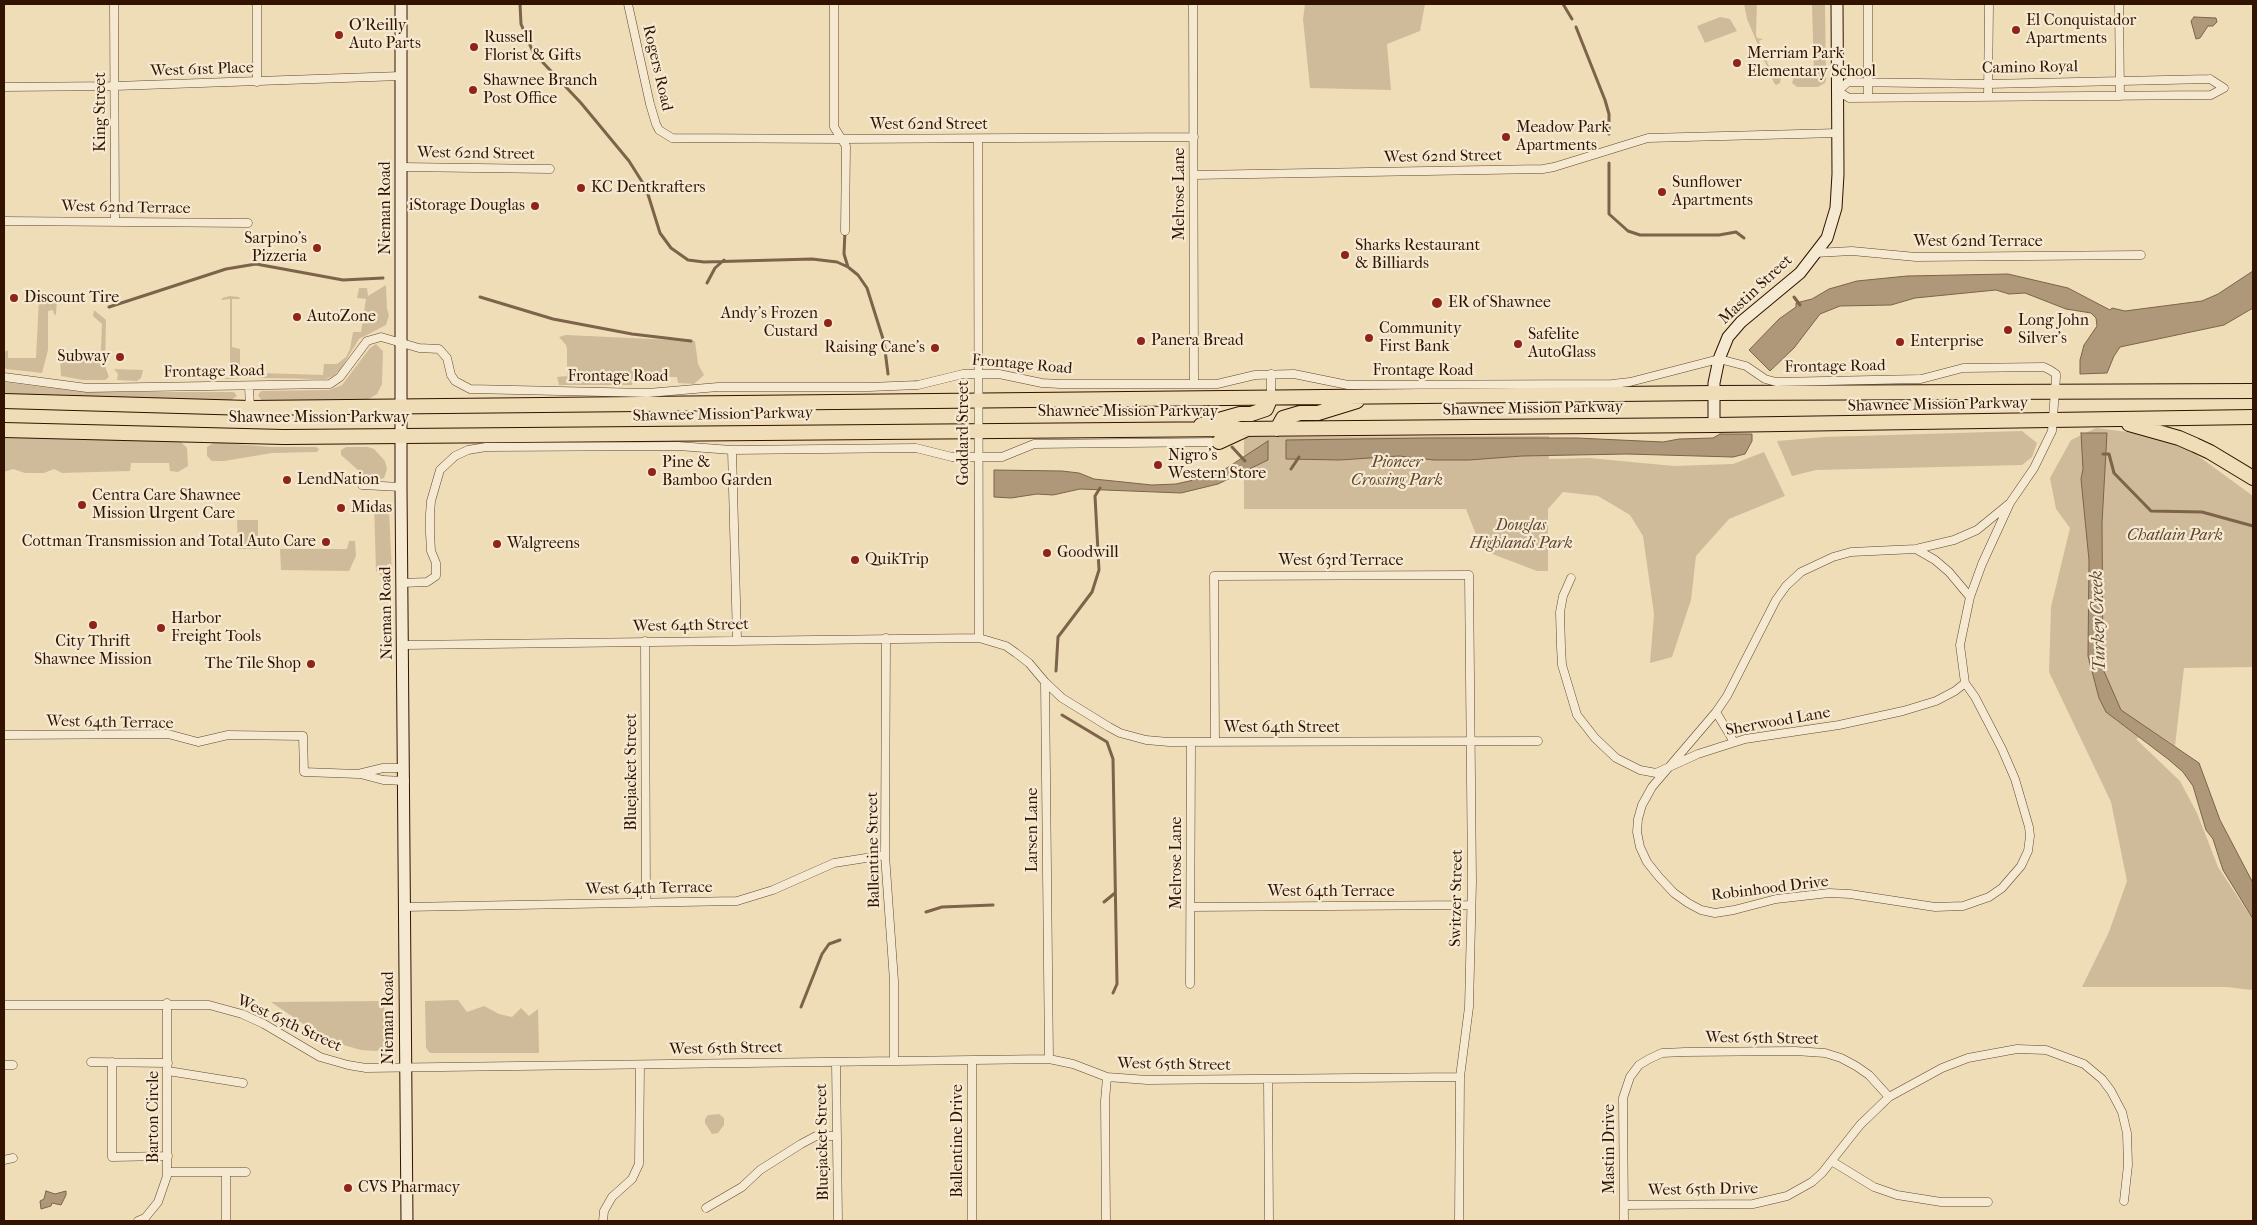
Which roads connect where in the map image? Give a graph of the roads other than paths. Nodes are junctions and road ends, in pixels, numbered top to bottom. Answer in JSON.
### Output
{"nodes":[{"id":1,"x":114,"y":4,"type":"edge"},
{"id":2,"x":256,"y":4,"type":"edge"},
{"id":3,"x":401,"y":4,"type":"edge"},
{"id":4,"x":628,"y":4,"type":"edge"},
{"id":5,"x":834,"y":4,"type":"edge"},
{"id":6,"x":1193,"y":4,"type":"edge"},
{"id":7,"x":1837,"y":4,"type":"edge"},
{"id":8,"x":1868,"y":4,"type":"edge"},
{"id":9,"x":1989,"y":4,"type":"edge"},
{"id":10,"x":2119,"y":4,"type":"edge"},
{"id":11,"x":401,"y":76,"type":"junction"},
{"id":12,"x":2120,"y":80,"type":"junction"},
{"id":13,"x":257,"y":82,"type":"junction"},
{"id":14,"x":1868,"y":82,"type":"junction"},
{"id":15,"x":1988,"y":84,"type":"junction"},
{"id":16,"x":115,"y":86,"type":"junction"},
{"id":17,"x":4,"y":87,"type":"edge"},
{"id":18,"x":1838,"y":90,"type":"junction"},
{"id":19,"x":2120,"y":96,"type":"junction"},
{"id":20,"x":1988,"y":97,"type":"junction"},
{"id":21,"x":1868,"y":98,"type":"junction"},
{"id":22,"x":1838,"y":133,"type":"junction"},
{"id":23,"x":665,"y":134,"type":"joint"},
{"id":24,"x":1194,"y":137,"type":"junction"},
{"id":25,"x":842,"y":139,"type":"junction"},
{"id":26,"x":978,"y":139,"type":"junction"},
{"id":27,"x":402,"y":167,"type":"junction"},
{"id":28,"x":550,"y":169,"type":"dead end"},
{"id":29,"x":1194,"y":175,"type":"junction"},
{"id":30,"x":4,"y":221,"type":"edge"},
{"id":31,"x":115,"y":221,"type":"junction"},
{"id":32,"x":248,"y":223,"type":"dead end"},
{"id":33,"x":846,"y":231,"type":"dead end"},
{"id":34,"x":1815,"y":253,"type":"junction"},
{"id":35,"x":2142,"y":255,"type":"dead end"},
{"id":36,"x":402,"y":342,"type":"junction"},
{"id":37,"x":1720,"y":359,"type":"junction"},
{"id":38,"x":978,"y":374,"type":"junction"},
{"id":39,"x":1271,"y":374,"type":"junction"},
{"id":40,"x":4,"y":377,"type":"edge"},
{"id":41,"x":1194,"y":384,"type":"junction"},
{"id":42,"x":249,"y":386,"type":"junction"},
{"id":43,"x":2251,"y":389,"type":"edge"},
{"id":44,"x":2055,"y":391,"type":"junction"},
{"id":45,"x":1714,"y":393,"type":"junction"},
{"id":46,"x":1374,"y":396,"type":"junction"},
{"id":47,"x":1271,"y":397,"type":"junction"},
{"id":48,"x":4,"y":401,"type":"edge"},
{"id":49,"x":978,"y":402,"type":"junction"},
{"id":50,"x":401,"y":407,"type":"junction"},
{"id":51,"x":250,"y":408,"type":"junction"},
{"id":52,"x":2253,"y":417,"type":"edge"},
{"id":53,"x":2114,"y":419,"type":"junction"},
{"id":54,"x":2053,"y":421,"type":"junction"},
{"id":55,"x":1714,"y":425,"type":"junction"},
{"id":56,"x":1186,"y":429,"type":"junction"},
{"id":57,"x":1277,"y":429,"type":"junction"},
{"id":58,"x":4,"y":430,"type":"edge"},
{"id":59,"x":978,"y":430,"type":"junction"},
{"id":60,"x":1246,"y":430,"type":"junction"},
{"id":61,"x":401,"y":436,"type":"junction"},
{"id":62,"x":1219,"y":442,"type":"joint"},
{"id":63,"x":732,"y":450,"type":"junction"},
{"id":64,"x":978,"y":457,"type":"junction"},
{"id":65,"x":2253,"y":478,"type":"edge"},
{"id":66,"x":362,"y":485,"type":"dead end"},
{"id":67,"x":401,"y":487,"type":"junction"},
{"id":68,"x":2010,"y":503,"type":"junction"},
{"id":69,"x":1916,"y":549,"type":"junction"},
{"id":70,"x":1469,"y":575,"type":"joint"},
{"id":71,"x":1571,"y":578,"type":"dead end"},
{"id":72,"x":402,"y":583,"type":"junction"},
{"id":73,"x":1970,"y":596,"type":"junction"},
{"id":74,"x":886,"y":638,"type":"junction"},
{"id":75,"x":979,"y":638,"type":"junction"},
{"id":76,"x":737,"y":639,"type":"junction"},
{"id":77,"x":645,"y":641,"type":"junction"},
{"id":78,"x":404,"y":645,"type":"junction"},
{"id":79,"x":1045,"y":682,"type":"junction"},
{"id":80,"x":1965,"y":682,"type":"junction"},
{"id":81,"x":1716,"y":712,"type":"junction"},
{"id":82,"x":4,"y":735,"type":"edge"},
{"id":83,"x":1470,"y":741,"type":"junction"},
{"id":84,"x":1538,"y":741,"type":"dead end"},
{"id":85,"x":1191,"y":742,"type":"junction"},
{"id":86,"x":1215,"y":742,"type":"junction"},
{"id":87,"x":1734,"y":742,"type":"junction"},
{"id":88,"x":404,"y":768,"type":"junction"},
{"id":89,"x":1666,"y":770,"type":"junction"},
{"id":90,"x":358,"y":774,"type":"junction"},
{"id":91,"x":404,"y":780,"type":"junction"},
{"id":92,"x":885,"y":855,"type":"junction"},
{"id":93,"x":646,"y":903,"type":"junction"},
{"id":94,"x":1471,"y":905,"type":"junction"},
{"id":95,"x":405,"y":907,"type":"junction"},
{"id":96,"x":1191,"y":907,"type":"junction"},
{"id":97,"x":1190,"y":984,"type":"dead end"},
{"id":98,"x":168,"y":1003,"type":"junction"},
{"id":99,"x":4,"y":1005,"type":"edge"},
{"id":100,"x":1049,"y":1060,"type":"junction"},
{"id":101,"x":894,"y":1061,"type":"junction"},
{"id":102,"x":972,"y":1061,"type":"junction"},
{"id":103,"x":91,"y":1062,"type":"dead end"},
{"id":104,"x":112,"y":1062,"type":"junction"},
{"id":105,"x":836,"y":1062,"type":"junction"},
{"id":106,"x":13,"y":1064,"type":"dead end"},
{"id":107,"x":640,"y":1064,"type":"junction"},
{"id":108,"x":4,"y":1065,"type":"edge"},
{"id":109,"x":168,"y":1067,"type":"junction"},
{"id":110,"x":406,"y":1068,"type":"junction"},
{"id":111,"x":1107,"y":1077,"type":"junction"},
{"id":112,"x":1630,"y":1077,"type":"joint"},
{"id":113,"x":1460,"y":1078,"type":"junction"},
{"id":114,"x":1268,"y":1080,"type":"junction"},
{"id":115,"x":243,"y":1084,"type":"dead end"},
{"id":116,"x":1889,"y":1097,"type":"junction"},
{"id":117,"x":837,"y":1136,"type":"junction"},
{"id":118,"x":168,"y":1156,"type":"junction"},
{"id":119,"x":13,"y":1158,"type":"dead end"},
{"id":120,"x":4,"y":1160,"type":"edge"},
{"id":121,"x":1833,"y":1162,"type":"junction"},
{"id":122,"x":167,"y":1172,"type":"junction"},
{"id":123,"x":226,"y":1172,"type":"junction"},
{"id":124,"x":246,"y":1172,"type":"dead end"},
{"id":125,"x":2124,"y":1201,"type":"dead end"},
{"id":126,"x":1988,"y":1202,"type":"dead end"},
{"id":127,"x":1624,"y":1206,"type":"junction"},
{"id":128,"x":706,"y":1208,"type":"dead end"},
{"id":129,"x":138,"y":1221,"type":"edge"},
{"id":130,"x":226,"y":1221,"type":"edge"},
{"id":131,"x":407,"y":1221,"type":"edge"},
{"id":132,"x":603,"y":1221,"type":"edge"},
{"id":133,"x":838,"y":1221,"type":"edge"},
{"id":134,"x":972,"y":1221,"type":"edge"},
{"id":135,"x":1106,"y":1221,"type":"edge"},
{"id":136,"x":1270,"y":1221,"type":"edge"},
{"id":137,"x":1459,"y":1221,"type":"edge"},
{"id":138,"x":1624,"y":1221,"type":"edge"}],
"edges":[{"from":1,"to":16,"type":"street","name":"King Street"},
{"from":2,"to":13,"type":"street"},
{"from":3,"to":11,"type":"main road","name":"Nieman Road"},
{"from":4,"to":23,"type":"street","name":"Rogers Road"},
{"from":5,"to":25,"type":"street"},
{"from":6,"to":24,"type":"street","name":"Melrose Lane"},
{"from":7,"to":18,"type":"main road","name":"Mastin Street"},
{"from":8,"to":14,"type":"street"},
{"from":9,"to":15,"type":"street"},
{"from":10,"to":12,"type":"street"},
{"from":11,"to":13,"type":"street","name":"West 61st Place"},
{"from":11,"to":27,"type":"main road","name":"Nieman Road"},
{"from":12,"to":15,"type":"street","name":"Camino Royal"},
{"from":12,"to":19,"type":"street"},
{"from":12,"to":19,"type":"street","name":"Camino Royal"},
{"from":13,"to":16,"type":"street","name":"West 61st Place"},
{"from":14,"to":15,"type":"street","name":"Camino Royal"},
{"from":14,"to":18,"type":"street","name":"Camino Royal"},
{"from":14,"to":21,"type":"street"},
{"from":15,"to":20,"type":"street"},
{"from":16,"to":17,"type":"street","name":"West 61st Place"},
{"from":16,"to":31,"type":"street","name":"King Street"},
{"from":18,"to":21,"type":"street"},
{"from":18,"to":22,"type":"main road","name":"Mastin Street"},
{"from":19,"to":20,"type":"street"},
{"from":20,"to":21,"type":"street"},
{"from":22,"to":29,"type":"street","name":"West 62nd Street"},
{"from":22,"to":34,"type":"main road","name":"Mastin Street"},
{"from":23,"to":25,"type":"street","name":"West 62nd Street"},
{"from":24,"to":26,"type":"street","name":"West 62nd Street"},
{"from":24,"to":29,"type":"street","name":"Melrose Lane"},
{"from":25,"to":26,"type":"street","name":"West 62nd Street"},
{"from":25,"to":33,"type":"street"},
{"from":26,"to":38,"type":"street","name":"Goddard Street"},
{"from":27,"to":28,"type":"street","name":"West 62nd Street"},
{"from":27,"to":36,"type":"main road","name":"Nieman Road"},
{"from":29,"to":41,"type":"street","name":"Melrose Lane"},
{"from":30,"to":31,"type":"street","name":"West 62nd Terrace"},
{"from":31,"to":32,"type":"street","name":"West 62nd Terrace"},
{"from":34,"to":35,"type":"street","name":"West 62nd Terrace"},
{"from":34,"to":37,"type":"main road","name":"Mastin Street"},
{"from":36,"to":38,"type":"street","name":"Frontage Road"},
{"from":36,"to":42,"type":"street","name":"Frontage Road"},
{"from":36,"to":50,"type":"main road","name":"Nieman Road"},
{"from":37,"to":39,"type":"street","name":"Frontage Road"},
{"from":37,"to":44,"type":"street","name":"Frontage Road"},
{"from":37,"to":45,"type":"main road","name":"Mastin Street"},
{"from":38,"to":41,"type":"street","name":"Frontage Road"},
{"from":38,"to":49,"type":"street","name":"Goddard Street"},
{"from":39,"to":41,"type":"street","name":"Frontage Road"},
{"from":39,"to":47,"type":"street"},
{"from":40,"to":42,"type":"street","name":"Frontage Road"},
{"from":42,"to":51,"type":"street"},
{"from":43,"to":44,"type":"highway","name":"Shawnee Mission Parkway"},
{"from":44,"to":45,"type":"highway","name":"Shawnee Mission Parkway"},
{"from":44,"to":54,"type":"street","name":"Robinhood Drive"},
{"from":45,"to":46,"type":"highway","name":"Shawnee Mission Parkway"},
{"from":45,"to":55,"type":"main road","name":"Mastin Street"},
{"from":46,"to":47,"type":"highway","name":"Shawnee Mission Parkway"},
{"from":46,"to":57,"type":"highway"},
{"from":47,"to":49,"type":"highway","name":"Shawnee Mission Parkway"},
{"from":47,"to":56,"type":"highway"},
{"from":48,"to":51,"type":"highway","name":"Shawnee Mission Parkway"},
{"from":49,"to":50,"type":"highway","name":"Shawnee Mission Parkway"},
{"from":49,"to":59,"type":"street","name":"Goddard Street"},
{"from":50,"to":51,"type":"highway","name":"Shawnee Mission Parkway"},
{"from":50,"to":61,"type":"main road","name":"Nieman Road"},
{"from":52,"to":53,"type":"highway","name":"Shawnee Mission Parkway"},
{"from":53,"to":54,"type":"highway","name":"Shawnee Mission Parkway"},
{"from":53,"to":65,"type":"highway"},
{"from":54,"to":55,"type":"highway","name":"Shawnee Mission Parkway"},
{"from":54,"to":68,"type":"street","name":"Robinhood Drive"},
{"from":55,"to":57,"type":"highway","name":"Shawnee Mission Parkway"},
{"from":56,"to":59,"type":"highway","name":"Shawnee Mission Parkway"},
{"from":56,"to":60,"type":"highway","name":"Shawnee Mission Parkway"},
{"from":57,"to":60,"type":"highway","name":"Shawnee Mission Parkway"},
{"from":58,"to":61,"type":"highway","name":"Shawnee Mission Parkway"},
{"from":59,"to":61,"type":"highway","name":"Shawnee Mission Parkway"},
{"from":59,"to":64,"type":"street","name":"Goddard Street"},
{"from":60,"to":62,"type":"highway"},
{"from":61,"to":67,"type":"main road","name":"Nieman Road"},
{"from":62,"to":64,"type":"street"},
{"from":63,"to":64,"type":"street"},
{"from":63,"to":72,"type":"street"},
{"from":63,"to":76,"type":"street"},
{"from":64,"to":75,"type":"street","name":"Goddard Street"},
{"from":66,"to":67,"type":"street"},
{"from":67,"to":72,"type":"main road","name":"Nieman Road"},
{"from":68,"to":69,"type":"street","name":"Robinhood Drive"},
{"from":68,"to":73,"type":"street","name":"Robinhood Drive"},
{"from":69,"to":73,"type":"street"},
{"from":69,"to":81,"type":"street","name":"Robinhood Drive"},
{"from":70,"to":83,"type":"street","name":"Switzer Street"},
{"from":70,"to":86,"type":"street","name":"West 63rd Terrace"},
{"from":71,"to":89,"type":"street","name":"Sherwood Lane"},
{"from":72,"to":78,"type":"main road","name":"Nieman Road"},
{"from":73,"to":80,"type":"street","name":"Robinhood Drive"},
{"from":74,"to":75,"type":"street","name":"West 64th Street"},
{"from":74,"to":76,"type":"street","name":"West 64th Street"},
{"from":74,"to":92,"type":"street","name":"Ballentine Street"},
{"from":75,"to":79,"type":"street"},
{"from":76,"to":77,"type":"street","name":"West 64th Street"},
{"from":77,"to":78,"type":"street","name":"West 64th Street"},
{"from":77,"to":93,"type":"street","name":"Bluejacket Street"},
{"from":78,"to":88,"type":"main road","name":"Nieman Road"},
{"from":79,"to":85,"type":"street","name":"West 64th Street"},
{"from":79,"to":100,"type":"street","name":"Larsen Lane"},
{"from":80,"to":87,"type":"street","name":"Sherwood Lane"},
{"from":80,"to":89,"type":"street","name":"Robinhood Drive"},
{"from":81,"to":87,"type":"street"},
{"from":81,"to":89,"type":"street","name":"Robinhood Drive"},
{"from":82,"to":90,"type":"street","name":"West 64th Terrace"},
{"from":83,"to":84,"type":"street","name":"West 64th Street"},
{"from":83,"to":86,"type":"street","name":"West 64th Street"},
{"from":83,"to":94,"type":"street","name":"Switzer Street"},
{"from":85,"to":86,"type":"street","name":"West 64th Street"},
{"from":85,"to":96,"type":"street","name":"Melrose Lane"},
{"from":87,"to":89,"type":"street","name":"Sherwood Lane"},
{"from":88,"to":90,"type":"street","name":"West 64th Terrace"},
{"from":88,"to":91,"type":"main road","name":"Nieman Road"},
{"from":90,"to":91,"type":"street","name":"West 64th Terrace"},
{"from":91,"to":95,"type":"main road","name":"Nieman Road"},
{"from":92,"to":93,"type":"street","name":"West 64th Terrace"},
{"from":92,"to":101,"type":"street","name":"Ballentine Street"},
{"from":93,"to":95,"type":"street","name":"West 64th Terrace"},
{"from":94,"to":96,"type":"street","name":"West 64th Terrace"},
{"from":94,"to":113,"type":"street","name":"Switzer Street"},
{"from":95,"to":110,"type":"main road","name":"Nieman Road"},
{"from":96,"to":97,"type":"street","name":"Melrose Lane"},
{"from":98,"to":99,"type":"street","name":"West 65th Street"},
{"from":98,"to":109,"type":"street","name":"Barton Circle"},
{"from":98,"to":110,"type":"street","name":"West 65th Street"},
{"from":100,"to":102,"type":"street","name":"West 65th Street"},
{"from":100,"to":111,"type":"street","name":"West 65th Street"},
{"from":101,"to":102,"type":"street","name":"West 65th Street"},
{"from":101,"to":105,"type":"street","name":"West 65th Street"},
{"from":102,"to":134,"type":"street","name":"Ballentine Drive"},
{"from":103,"to":104,"type":"street"},
{"from":104,"to":109,"type":"street"},
{"from":104,"to":118,"type":"street"},
{"from":105,"to":107,"type":"street","name":"West 65th Street"},
{"from":105,"to":117,"type":"street","name":"Bluejacket Street"},
{"from":106,"to":108,"type":"street"},
{"from":107,"to":110,"type":"street","name":"West 65th Street"},
{"from":107,"to":132,"type":"street"},
{"from":109,"to":115,"type":"street"},
{"from":109,"to":118,"type":"street","name":"Barton Circle"},
{"from":110,"to":131,"type":"main road","name":"Nieman Road"},
{"from":111,"to":114,"type":"street","name":"West 65th Street"},
{"from":111,"to":135,"type":"street"},
{"from":112,"to":116,"type":"street","name":"West 65th Street"},
{"from":112,"to":127,"type":"street","name":"Mastin Drive"},
{"from":113,"to":114,"type":"street","name":"West 65th Street"},
{"from":113,"to":137,"type":"street","name":"Switzer Street"},
{"from":114,"to":136,"type":"street"},
{"from":116,"to":121,"type":"street","name":"West 65th Drive"},
{"from":116,"to":125,"type":"street","name":"West 65th Drive"},
{"from":117,"to":128,"type":"street"},
{"from":117,"to":133,"type":"street","name":"Bluejacket Street"},
{"from":118,"to":122,"type":"street","name":"Barton Circle"},
{"from":119,"to":120,"type":"street"},
{"from":121,"to":126,"type":"street"},
{"from":121,"to":127,"type":"street","name":"West 65th Drive"},
{"from":122,"to":123,"type":"street"},
{"from":122,"to":129,"type":"street","name":"Barton Circle"},
{"from":123,"to":124,"type":"street"},
{"from":123,"to":130,"type":"street"},
{"from":127,"to":138,"type":"street","name":"Mastin Drive"}]}
